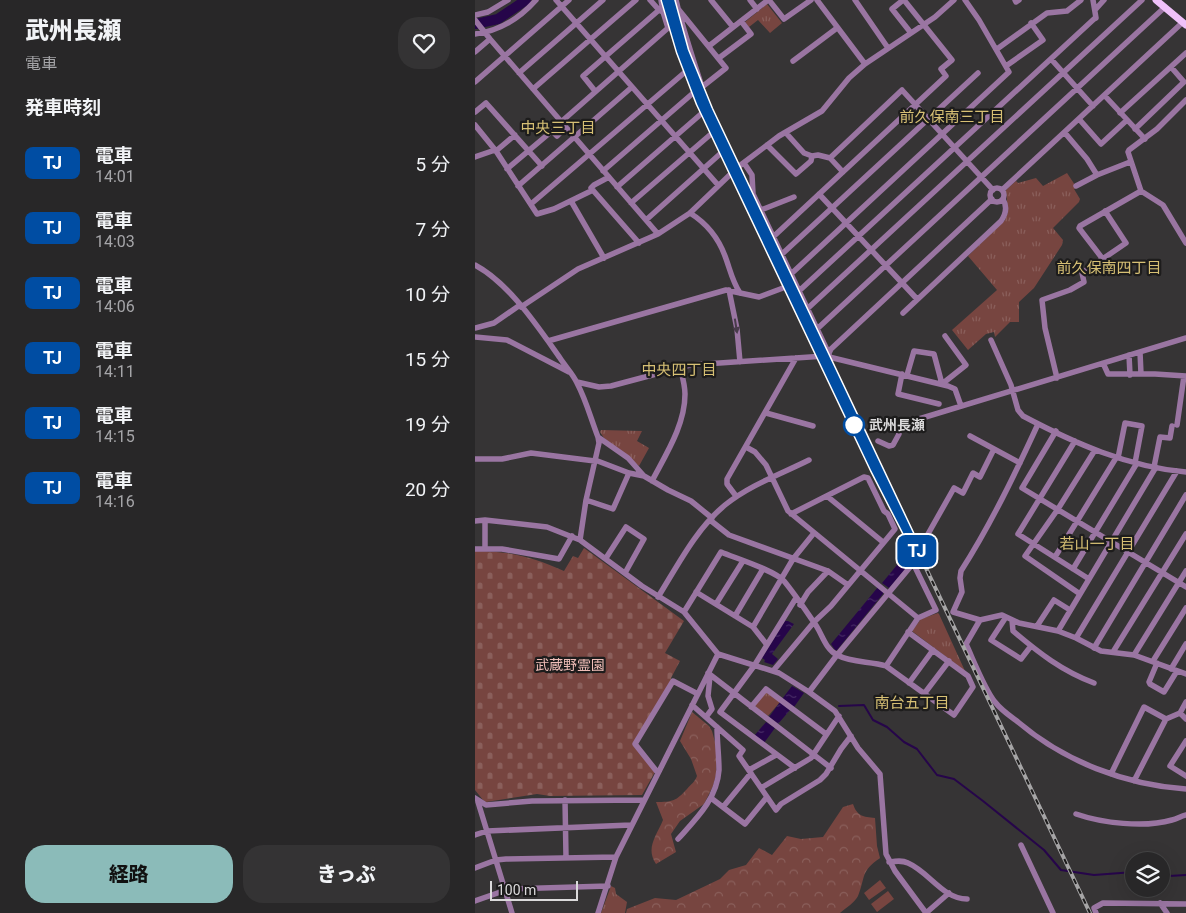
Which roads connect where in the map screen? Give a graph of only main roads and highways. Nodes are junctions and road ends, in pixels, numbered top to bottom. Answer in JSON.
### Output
{"nodes":[{"id":1,"x":1156,"y":0,"type":"edge"},
{"id":2,"x":1184,"y":24,"type":"edge"}],
"edges":[{"from":1,"to":2,"type":"main road"}]}
